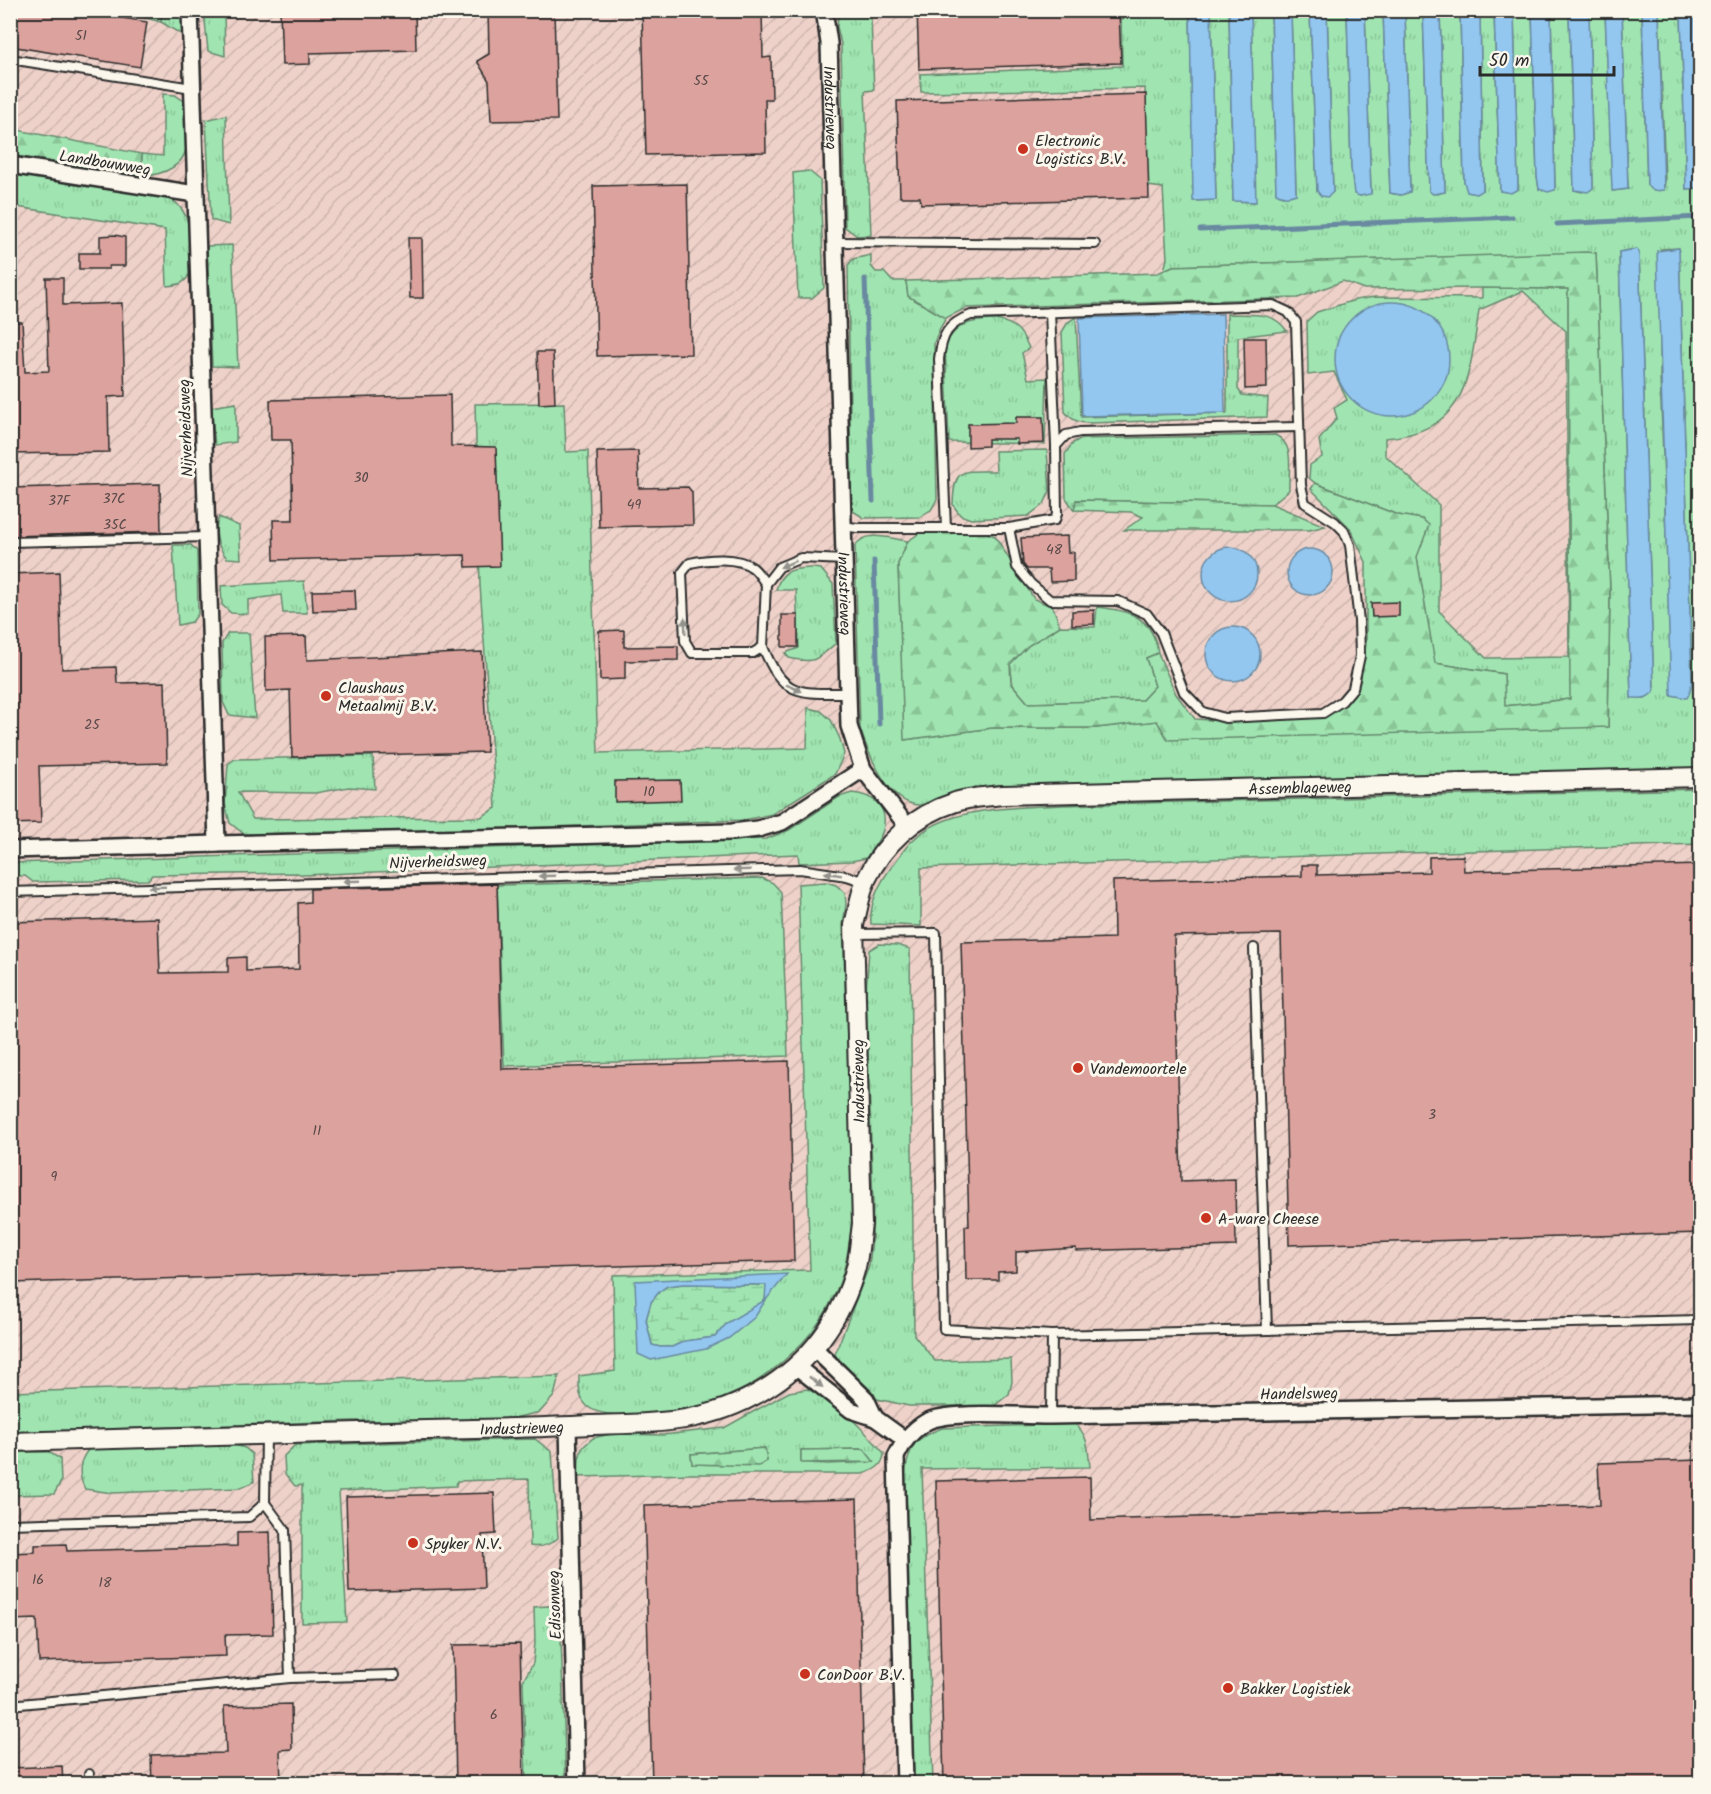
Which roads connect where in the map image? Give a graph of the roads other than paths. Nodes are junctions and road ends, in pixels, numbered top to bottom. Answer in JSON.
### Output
{"nodes":[{"id":1,"x":190,"y":10,"type":"edge"},
{"id":2,"x":824,"y":10,"type":"edge"},
{"id":3,"x":10,"y":59,"type":"edge"},
{"id":4,"x":192,"y":88,"type":"junction"},
{"id":5,"x":10,"y":165,"type":"edge"},
{"id":6,"x":195,"y":194,"type":"junction"},
{"id":7,"x":835,"y":242,"type":"junction"},
{"id":8,"x":1095,"y":244,"type":"dead end"},
{"id":9,"x":1050,"y":312,"type":"junction"},
{"id":10,"x":1299,"y":427,"type":"junction"},
{"id":11,"x":1056,"y":446,"type":"junction"},
{"id":12,"x":843,"y":526,"type":"junction"},
{"id":13,"x":946,"y":528,"type":"junction"},
{"id":14,"x":1009,"y":528,"type":"junction"},
{"id":15,"x":207,"y":537,"type":"junction"},
{"id":16,"x":10,"y":542,"type":"edge"},
{"id":17,"x":845,"y":560,"type":"junction"},
{"id":18,"x":766,"y":584,"type":"junction"},
{"id":19,"x":763,"y":647,"type":"junction"},
{"id":20,"x":847,"y":693,"type":"junction"},
{"id":21,"x":863,"y":769,"type":"junction"},
{"id":22,"x":1701,"y":777,"type":"edge"},
{"id":23,"x":907,"y":826,"type":"junction"},
{"id":24,"x":217,"y":843,"type":"junction"},
{"id":25,"x":10,"y":850,"type":"edge"},
{"id":26,"x":865,"y":882,"type":"junction"},
{"id":27,"x":10,"y":892,"type":"edge"},
{"id":28,"x":854,"y":934,"type":"junction"},
{"id":29,"x":1254,"y":948,"type":"dead end"},
{"id":30,"x":1701,"y":1320,"type":"edge"},
{"id":31,"x":1267,"y":1330,"type":"junction"},
{"id":32,"x":1052,"y":1335,"type":"junction"},
{"id":33,"x":814,"y":1348,"type":"junction"},
{"id":34,"x":797,"y":1367,"type":"junction"},
{"id":35,"x":1701,"y":1404,"type":"edge"},
{"id":36,"x":1051,"y":1416,"type":"junction"},
{"id":37,"x":875,"y":1418,"type":"junction"},
{"id":38,"x":568,"y":1426,"type":"junction"},
{"id":39,"x":266,"y":1434,"type":"junction"},
{"id":40,"x":904,"y":1439,"type":"junction"},
{"id":41,"x":10,"y":1442,"type":"edge"},
{"id":42,"x":265,"y":1503,"type":"junction"},
{"id":43,"x":10,"y":1524,"type":"edge"},
{"id":44,"x":395,"y":1675,"type":"dead end"},
{"id":45,"x":290,"y":1678,"type":"junction"},
{"id":46,"x":10,"y":1705,"type":"edge"},
{"id":47,"x":89,"y":1774,"type":"dead end"},
{"id":48,"x":89,"y":1784,"type":"edge"},
{"id":49,"x":577,"y":1784,"type":"edge"},
{"id":50,"x":905,"y":1784,"type":"edge"}],
"edges":[{"from":1,"to":4,"type":"street","name":"Nijverheidsweg"},
{"from":2,"to":7,"type":"street","name":"Industrieweg"},
{"from":3,"to":4,"type":"lane"},
{"from":4,"to":6,"type":"street","name":"Nijverheidsweg"},
{"from":5,"to":6,"type":"street","name":"Landbouwweg"},
{"from":6,"to":15,"type":"street","name":"Nijverheidsweg"},
{"from":7,"to":8,"type":"lane"},
{"from":7,"to":12,"type":"street","name":"Industrieweg"},
{"from":9,"to":10,"type":"lane"},
{"from":9,"to":11,"type":"lane"},
{"from":9,"to":13,"type":"lane"},
{"from":10,"to":11,"type":"lane"},
{"from":10,"to":14,"type":"lane"},
{"from":11,"to":14,"type":"lane"},
{"from":12,"to":13,"type":"lane"},
{"from":12,"to":17,"type":"street","name":"Industrieweg"},
{"from":13,"to":14,"type":"lane"},
{"from":15,"to":16,"type":"lane"},
{"from":15,"to":24,"type":"street","name":"Nijverheidsweg"},
{"from":17,"to":18,"type":"lane","one_way":true},
{"from":17,"to":20,"type":"street","name":"Industrieweg"},
{"from":18,"to":19,"type":"lane"},
{"from":19,"to":18,"type":"lane","one_way":true},
{"from":19,"to":20,"type":"lane","one_way":true},
{"from":20,"to":21,"type":"street","name":"Industrieweg"},
{"from":21,"to":23,"type":"street","name":"Industrieweg"},
{"from":21,"to":24,"type":"street","name":"Nijverheidsweg"},
{"from":22,"to":23,"type":"street","name":"Assemblageweg"},
{"from":23,"to":26,"type":"street","name":"Industrieweg"},
{"from":24,"to":25,"type":"street","name":"Nijverheidsweg"},
{"from":26,"to":27,"type":"lane","name":"Nijverheidsweg","one_way":true},
{"from":26,"to":28,"type":"street","name":"Industrieweg"},
{"from":28,"to":32,"type":"lane"},
{"from":28,"to":33,"type":"street","name":"Industrieweg"},
{"from":29,"to":31,"type":"lane"},
{"from":30,"to":31,"type":"lane"},
{"from":31,"to":32,"type":"lane"},
{"from":32,"to":36,"type":"lane"},
{"from":33,"to":34,"type":"street","name":"Industrieweg"},
{"from":33,"to":37,"type":"street"},
{"from":34,"to":37,"type":"street","one_way":true},
{"from":34,"to":38,"type":"street","name":"Industrieweg"},
{"from":35,"to":36,"type":"street","name":"Handelsweg"},
{"from":36,"to":40,"type":"street","name":"Handelsweg"},
{"from":37,"to":40,"type":"street"},
{"from":38,"to":39,"type":"street","name":"Industrieweg"},
{"from":38,"to":49,"type":"street","name":"Edisonweg"},
{"from":39,"to":41,"type":"street","name":"Industrieweg"},
{"from":39,"to":42,"type":"lane"},
{"from":40,"to":50,"type":"street"},
{"from":42,"to":43,"type":"lane"},
{"from":42,"to":45,"type":"lane"},
{"from":44,"to":45,"type":"lane"},
{"from":45,"to":46,"type":"lane"},
{"from":47,"to":48,"type":"lane"}]}
